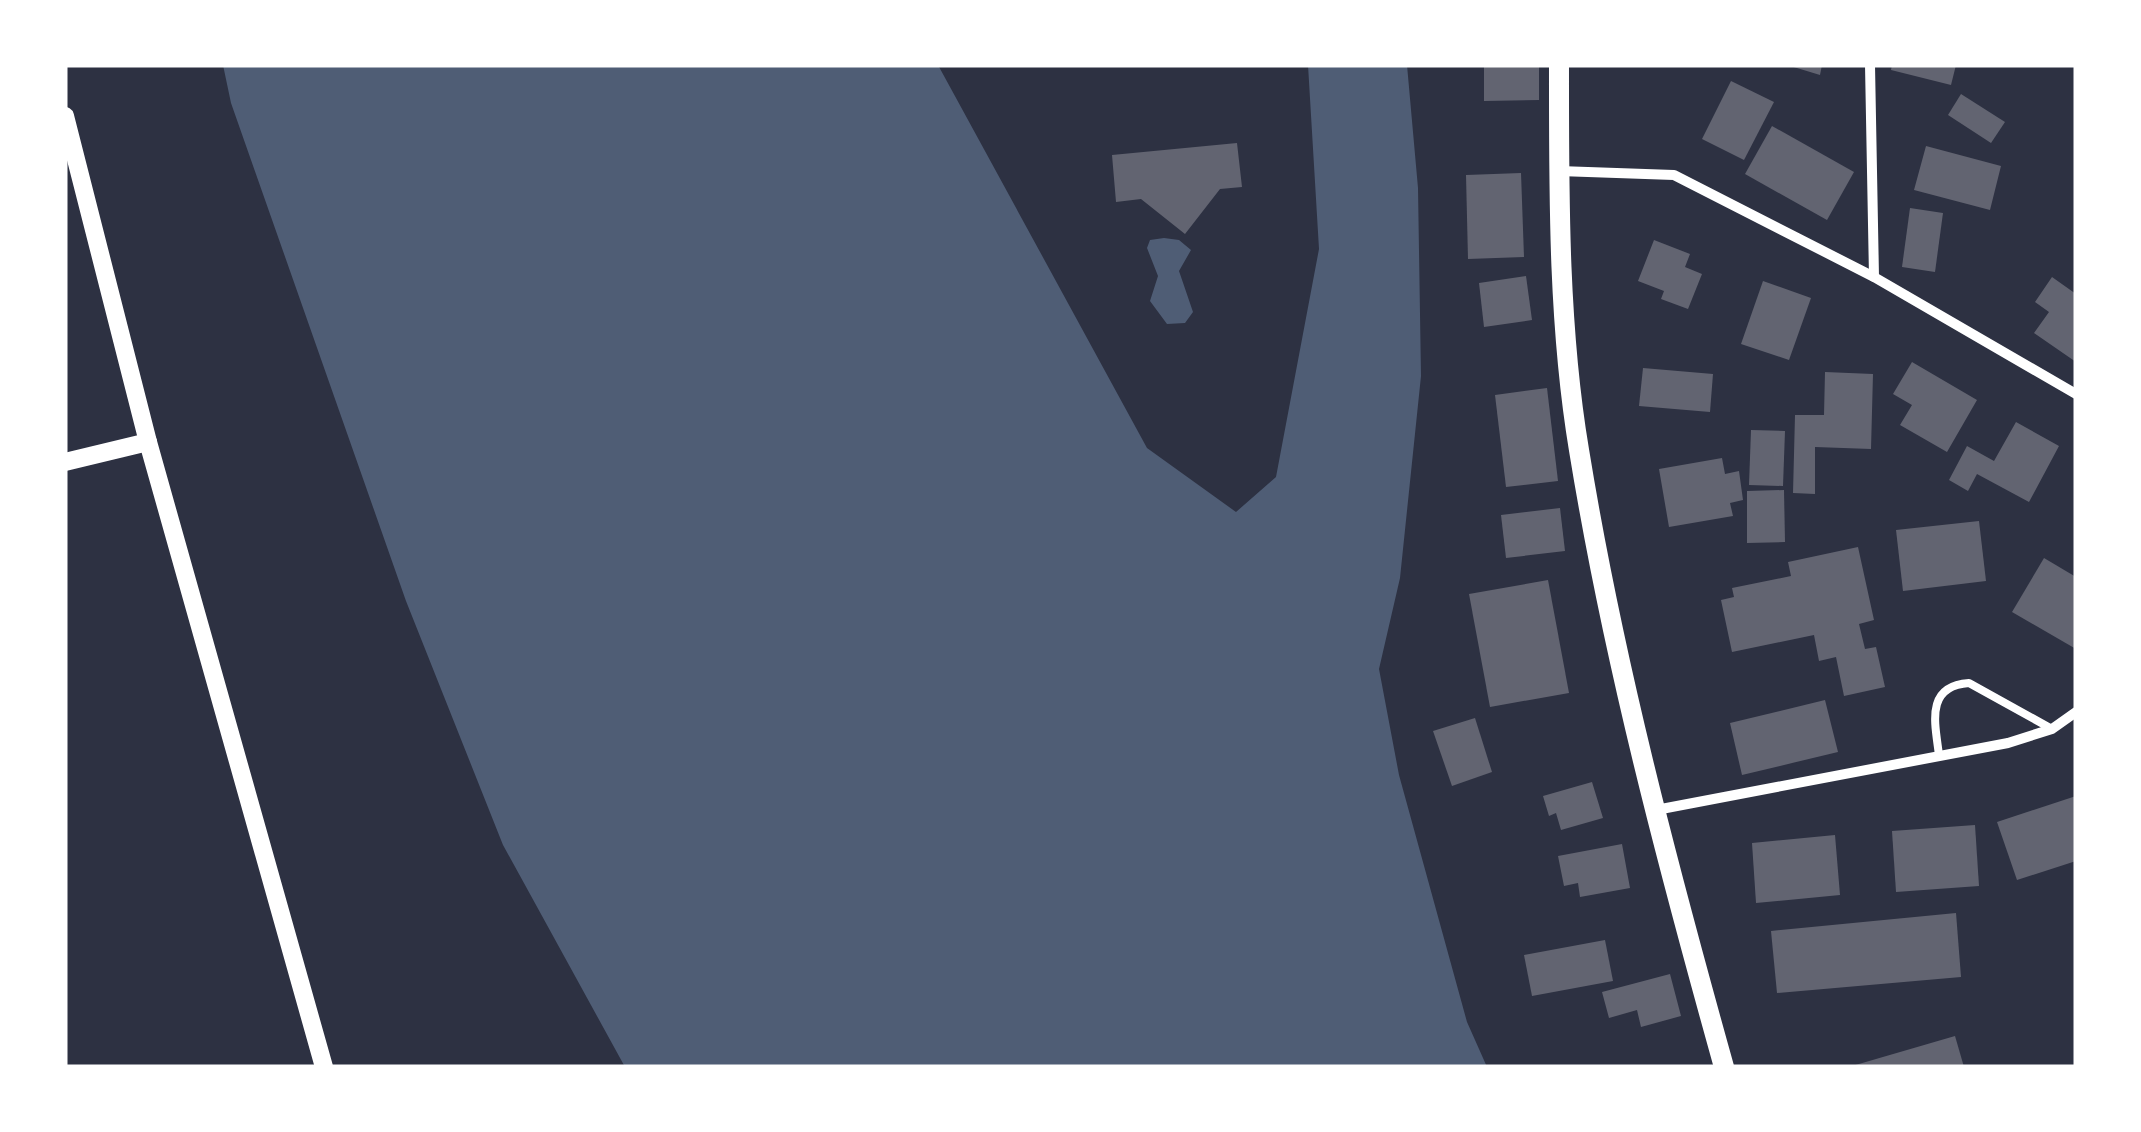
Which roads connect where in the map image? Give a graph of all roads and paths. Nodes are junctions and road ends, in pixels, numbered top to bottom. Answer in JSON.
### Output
{"nodes":[{"id":1,"x":1559,"y":65,"type":"edge"},
{"id":2,"x":1870,"y":65,"type":"edge"},
{"id":3,"x":65,"y":116,"type":"edge"},
{"id":4,"x":1559,"y":171,"type":"junction"},
{"id":5,"x":1874,"y":277,"type":"junction"},
{"id":6,"x":2076,"y":394,"type":"edge"},
{"id":7,"x":148,"y":442,"type":"junction"},
{"id":8,"x":65,"y":462,"type":"edge"},
{"id":9,"x":2076,"y":712,"type":"edge"},
{"id":10,"x":2052,"y":729,"type":"junction"},
{"id":11,"x":1939,"y":756,"type":"junction"},
{"id":12,"x":1652,"y":810,"type":"junction"},
{"id":13,"x":324,"y":1067,"type":"edge"},
{"id":14,"x":1724,"y":1067,"type":"edge"}],
"edges":[{"from":1,"to":4,"type":"main road"},
{"from":2,"to":5,"type":"street"},
{"from":3,"to":7,"type":"street"},
{"from":4,"to":5,"type":"street"},
{"from":4,"to":12,"type":"main road"},
{"from":5,"to":6,"type":"street"},
{"from":7,"to":8,"type":"street"},
{"from":7,"to":13,"type":"street"},
{"from":9,"to":10,"type":"street"},
{"from":10,"to":11,"type":"street"},
{"from":10,"to":11,"type":"lane"},
{"from":11,"to":12,"type":"street"},
{"from":12,"to":14,"type":"main road"}]}
